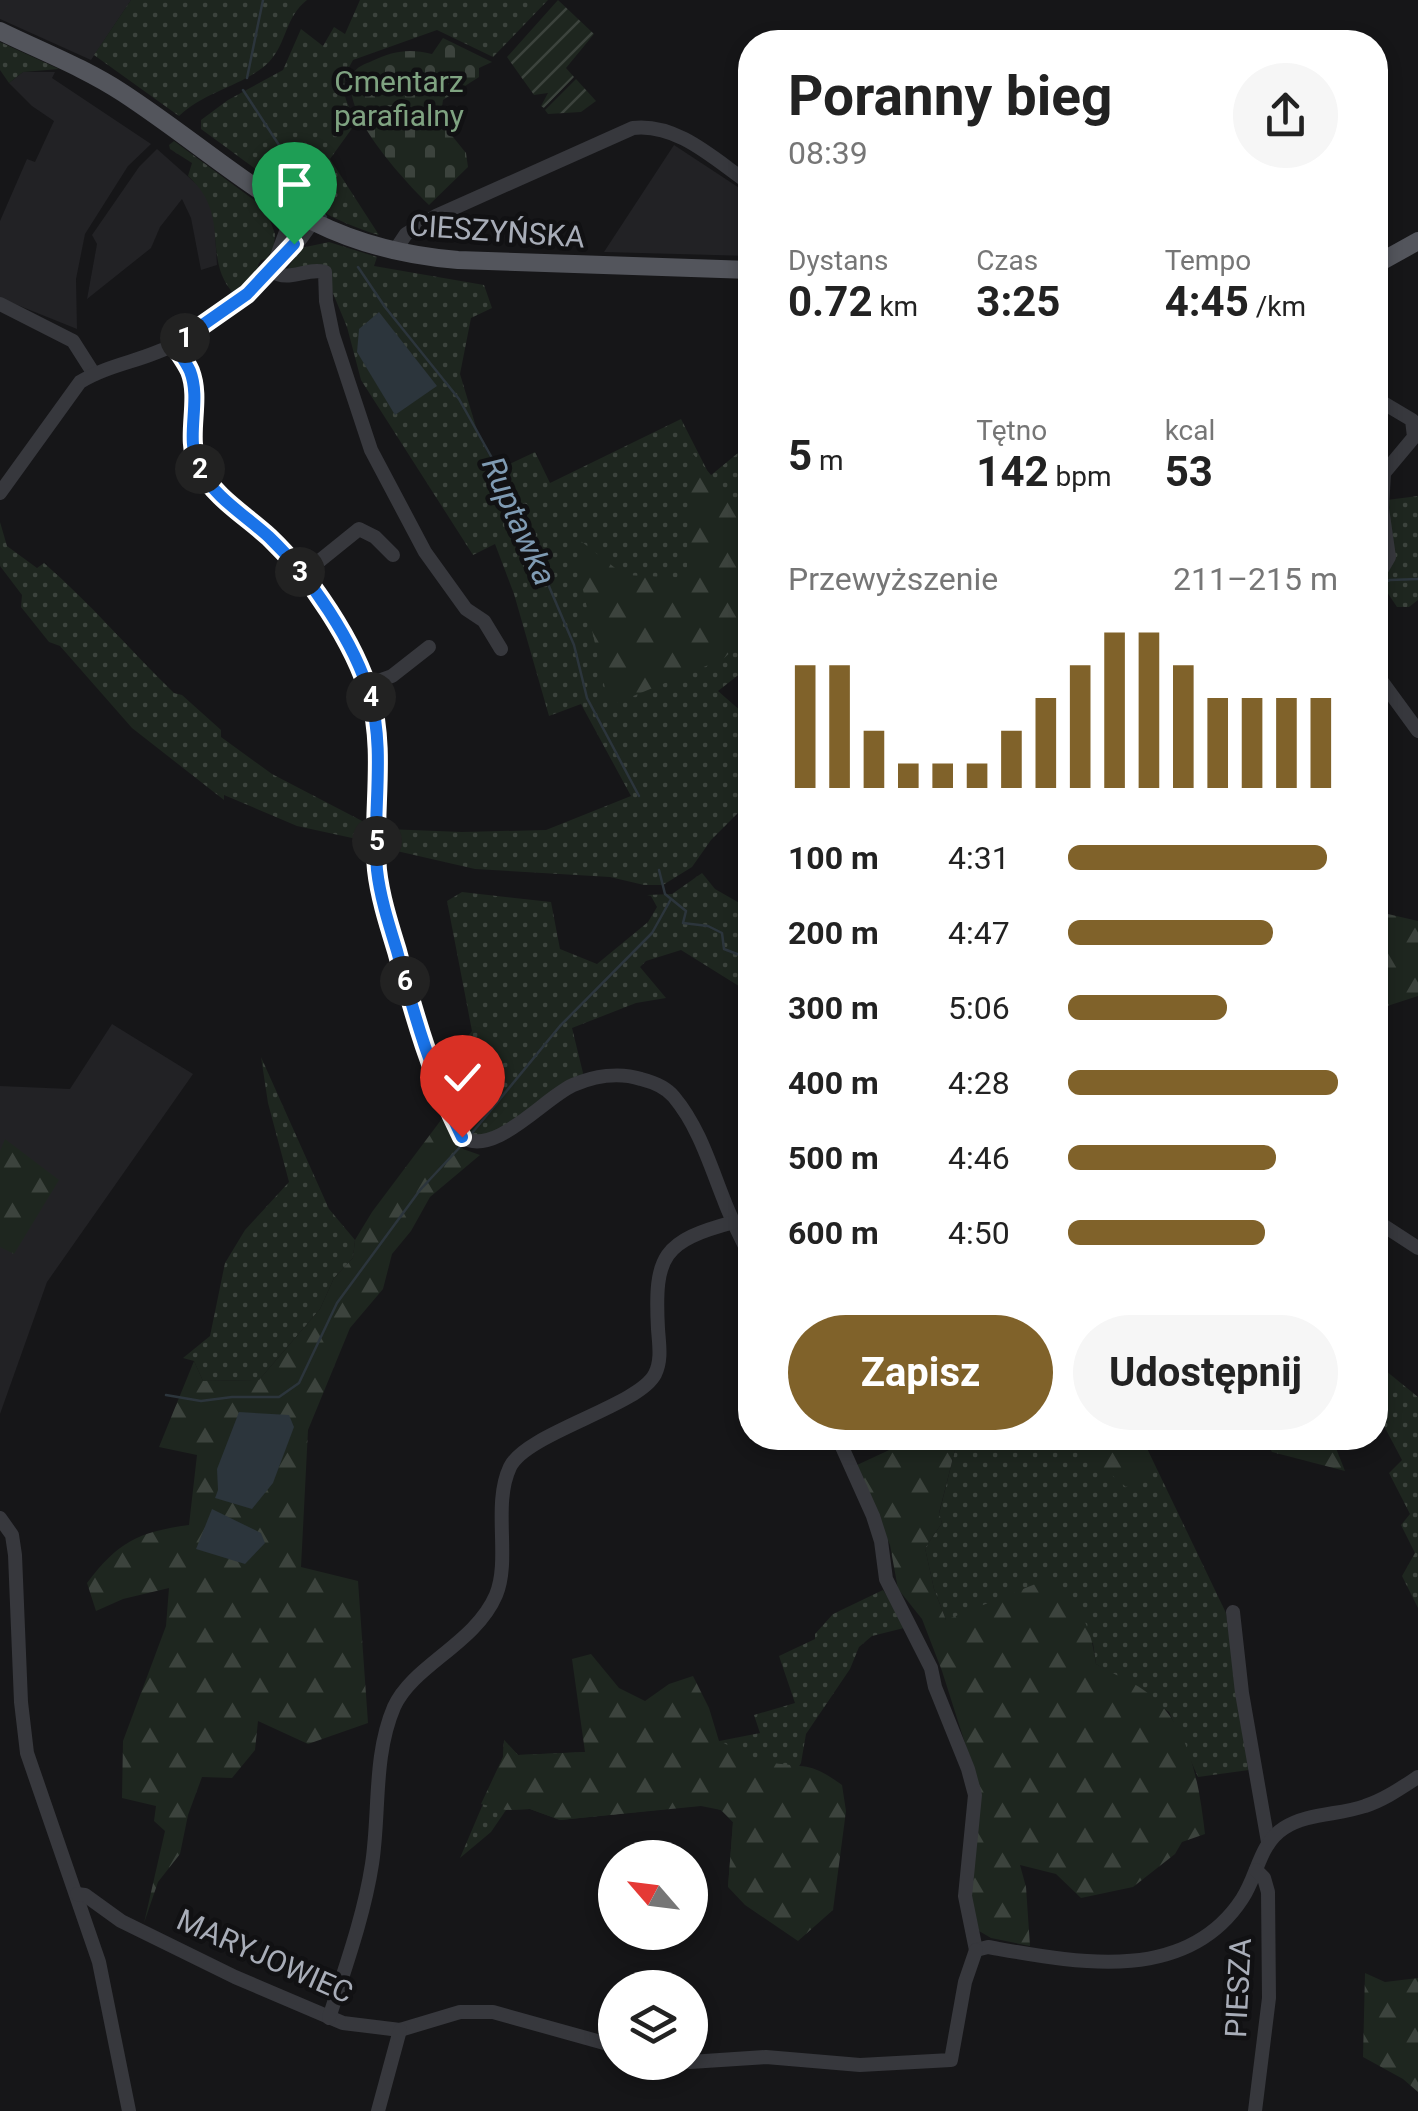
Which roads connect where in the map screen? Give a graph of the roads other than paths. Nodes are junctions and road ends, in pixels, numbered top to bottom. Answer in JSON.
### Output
{"nodes":[{"id":1,"x":0,"y":32,"type":"edge"},
{"id":2,"x":738,"y":176,"type":"edge"},
{"id":3,"x":293,"y":213,"type":"junction"},
{"id":4,"x":312,"y":223,"type":"junction"},
{"id":5,"x":1418,"y":242,"type":"edge"},
{"id":6,"x":394,"y":252,"type":"junction"},
{"id":7,"x":1388,"y":258,"type":"edge"},
{"id":8,"x":738,"y":270,"type":"edge"},
{"id":9,"x":271,"y":271,"type":"junction"},
{"id":10,"x":0,"y":304,"type":"edge"},
{"id":11,"x":174,"y":345,"type":"junction"},
{"id":12,"x":94,"y":374,"type":"junction"},
{"id":13,"x":1388,"y":405,"type":"edge"},
{"id":14,"x":1388,"y":469,"type":"edge"},
{"id":15,"x":0,"y":493,"type":"edge"},
{"id":16,"x":392,"y":556,"type":"dead end"},
{"id":17,"x":302,"y":575,"type":"junction"},
{"id":18,"x":430,"y":647,"type":"dead end"},
{"id":19,"x":502,"y":649,"type":"dead end"},
{"id":20,"x":367,"y":685,"type":"junction"},
{"id":21,"x":1388,"y":690,"type":"edge"},
{"id":22,"x":1418,"y":731,"type":"edge"},
{"id":23,"x":738,"y":1223,"type":"edge"},
{"id":24,"x":1388,"y":1228,"type":"edge"},
{"id":25,"x":738,"y":1230,"type":"edge"},
{"id":26,"x":1418,"y":1248,"type":"edge"},
{"id":27,"x":843,"y":1450,"type":"edge"},
{"id":28,"x":0,"y":1518,"type":"edge"},
{"id":29,"x":1233,"y":1612,"type":"dead end"},
{"id":30,"x":1418,"y":1776,"type":"edge"},
{"id":31,"x":1268,"y":1842,"type":"junction"},
{"id":32,"x":1256,"y":1870,"type":"junction"},
{"id":33,"x":77,"y":1894,"type":"junction"},
{"id":34,"x":976,"y":1950,"type":"junction"},
{"id":35,"x":328,"y":2018,"type":"junction"},
{"id":36,"x":400,"y":2030,"type":"junction"},
{"id":37,"x":598,"y":2041,"type":"edge"},
{"id":38,"x":708,"y":2061,"type":"edge"},
{"id":39,"x":130,"y":2111,"type":"edge"},
{"id":40,"x":378,"y":2111,"type":"edge"},
{"id":41,"x":1255,"y":2111,"type":"edge"}],
"edges":[{"from":1,"to":3,"type":"main road","name":"CIESZYŃSKA"},
{"from":2,"to":6,"type":"street"},
{"from":3,"to":4,"type":"main road","name":"CIESZYŃSKA"},
{"from":3,"to":9,"type":"street"},
{"from":4,"to":6,"type":"main road","name":"CIESZYŃSKA"},
{"from":4,"to":9,"type":"street"},
{"from":5,"to":7,"type":"main road"},
{"from":6,"to":8,"type":"main road","name":"CIESZYŃSKA"},
{"from":9,"to":11,"type":"street"},
{"from":9,"to":19,"type":"street"},
{"from":10,"to":12,"type":"street"},
{"from":11,"to":12,"type":"street"},
{"from":11,"to":17,"type":"street"},
{"from":12,"to":15,"type":"street"},
{"from":13,"to":14,"type":"street"},
{"from":16,"to":17,"type":"street"},
{"from":17,"to":20,"type":"street"},
{"from":18,"to":20,"type":"street"},
{"from":20,"to":23,"type":"street"},
{"from":21,"to":22,"type":"street"},
{"from":24,"to":26,"type":"street"},
{"from":25,"to":35,"type":"street"},
{"from":27,"to":34,"type":"street"},
{"from":28,"to":33,"type":"street"},
{"from":29,"to":31,"type":"street"},
{"from":30,"to":31,"type":"street"},
{"from":31,"to":32,"type":"street"},
{"from":32,"to":34,"type":"street"},
{"from":32,"to":41,"type":"street","name":"PIESZA"},
{"from":33,"to":35,"type":"street","name":"MARYJOWIEC"},
{"from":33,"to":39,"type":"street"},
{"from":34,"to":38,"type":"street"},
{"from":35,"to":36,"type":"street","name":"MARYJOWIEC"},
{"from":36,"to":37,"type":"street","name":"MARYJOWIEC"},
{"from":36,"to":40,"type":"street"}]}
